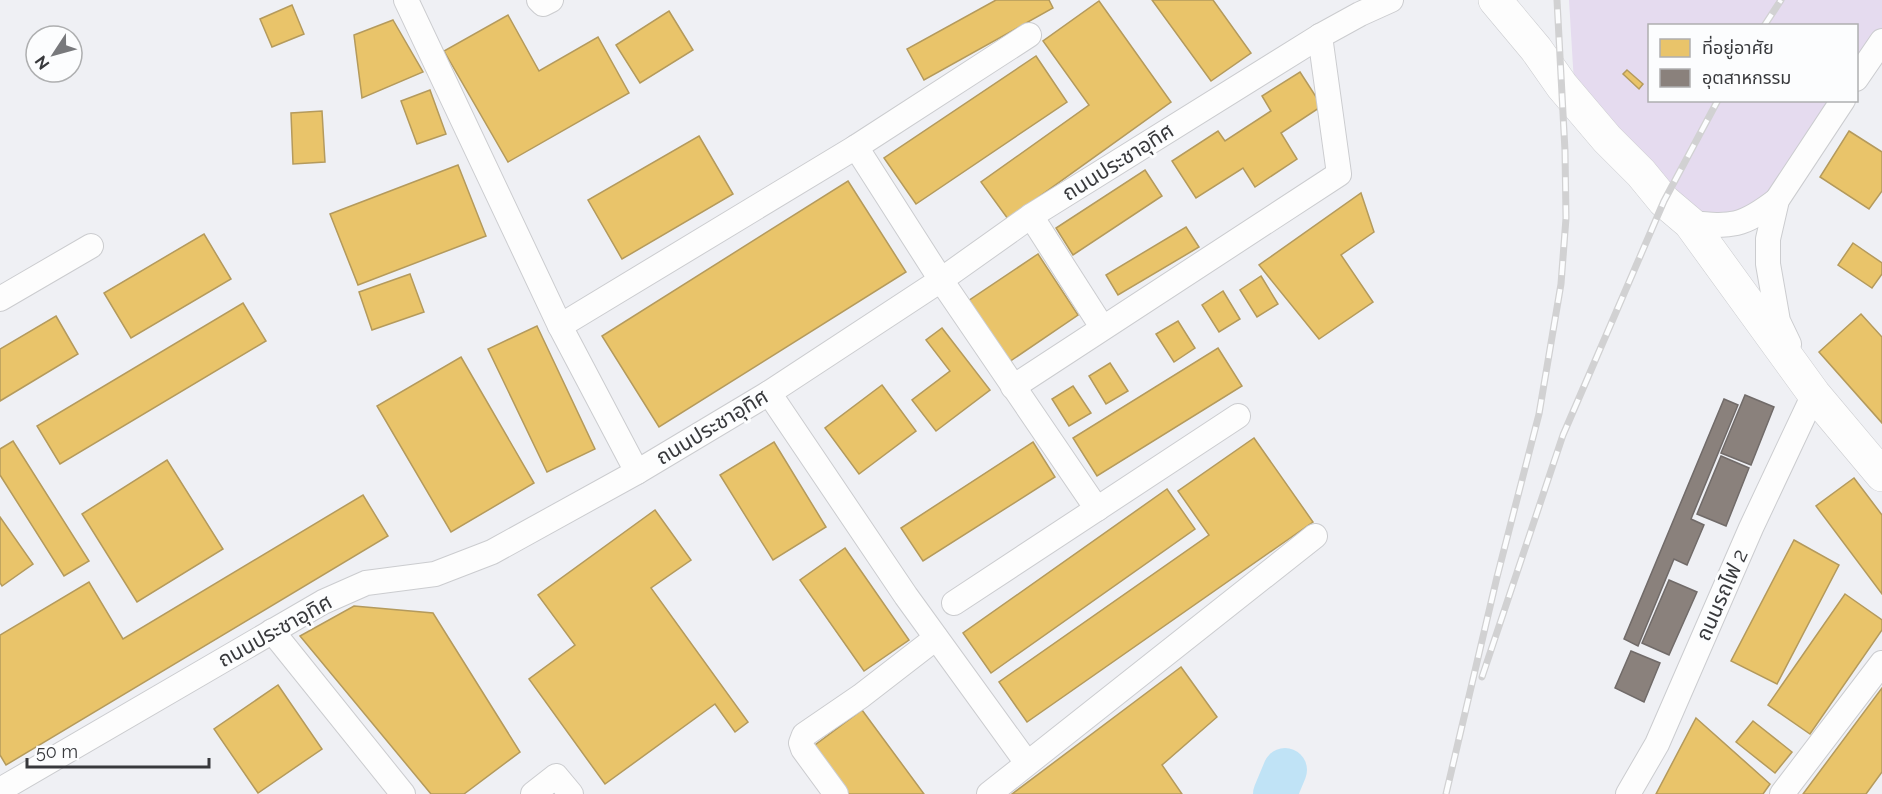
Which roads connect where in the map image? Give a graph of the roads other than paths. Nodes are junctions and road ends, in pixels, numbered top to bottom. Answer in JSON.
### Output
{"nodes":[{"id":1,"x":539,"y":0,"type":"edge"},
{"id":2,"x":552,"y":0,"type":"edge"},
{"id":3,"x":1391,"y":0,"type":"edge"},
{"id":4,"x":1495,"y":0,"type":"edge"},
{"id":5,"x":408,"y":1,"type":"edge"},
{"id":6,"x":1362,"y":7,"type":"edge"},
{"id":7,"x":1029,"y":35,"type":"dead end"},
{"id":8,"x":1320,"y":36,"type":"junction"},
{"id":9,"x":1882,"y":41,"type":"edge"},
{"id":10,"x":1858,"y":78,"type":"edge"},
{"id":11,"x":1841,"y":102,"type":"edge"},
{"id":12,"x":856,"y":147,"type":"junction"},
{"id":13,"x":1777,"y":200,"type":"junction"},
{"id":14,"x":1031,"y":216,"type":"junction"},
{"id":15,"x":1690,"y":223,"type":"junction"},
{"id":16,"x":91,"y":246,"type":"dead end"},
{"id":17,"x":941,"y":280,"type":"junction"},
{"id":18,"x":0,"y":299,"type":"edge"},
{"id":19,"x":560,"y":326,"type":"junction"},
{"id":20,"x":1102,"y":327,"type":"junction"},
{"id":21,"x":1013,"y":387,"type":"junction"},
{"id":22,"x":770,"y":393,"type":"junction"},
{"id":23,"x":1814,"y":394,"type":"junction"},
{"id":24,"x":1238,"y":417,"type":"dead end"},
{"id":25,"x":637,"y":472,"type":"junction"},
{"id":26,"x":1882,"y":475,"type":"edge"},
{"id":27,"x":1097,"y":509,"type":"junction"},
{"id":28,"x":1315,"y":536,"type":"dead end"},
{"id":29,"x":954,"y":603,"type":"dead end"},
{"id":30,"x":272,"y":631,"type":"junction"},
{"id":31,"x":936,"y":638,"type":"junction"},
{"id":32,"x":1882,"y":663,"type":"edge"},
{"id":33,"x":1027,"y":763,"type":"junction"},
{"id":34,"x":0,"y":790,"type":"edge"},
{"id":35,"x":403,"y":794,"type":"edge"},
{"id":36,"x":533,"y":794,"type":"edge"},
{"id":37,"x":571,"y":794,"type":"edge"},
{"id":38,"x":836,"y":794,"type":"edge"},
{"id":39,"x":989,"y":794,"type":"edge"},
{"id":40,"x":1628,"y":794,"type":"edge"},
{"id":41,"x":1782,"y":794,"type":"edge"}],
"edges":[{"from":1,"to":2,"type":"street"},
{"from":3,"to":6,"type":"street","name":"ถนนประชาอุทิศ"},
{"from":4,"to":15,"type":"street"},
{"from":5,"to":19,"type":"street"},
{"from":6,"to":8,"type":"street","name":"ถนนประชาอุทิศ"},
{"from":7,"to":12,"type":"street"},
{"from":8,"to":14,"type":"street","name":"ถนนประชาอุทิศ"},
{"from":8,"to":20,"type":"street"},
{"from":9,"to":10,"type":"street"},
{"from":11,"to":13,"type":"street"},
{"from":12,"to":17,"type":"street"},
{"from":12,"to":19,"type":"street"},
{"from":13,"to":15,"type":"street"},
{"from":13,"to":23,"type":"street"},
{"from":14,"to":17,"type":"street","name":"ถนนประชาอุทิศ"},
{"from":14,"to":20,"type":"street"},
{"from":15,"to":23,"type":"street"},
{"from":16,"to":18,"type":"street"},
{"from":17,"to":21,"type":"street"},
{"from":17,"to":22,"type":"street","name":"ถนนประชาอุทิศ"},
{"from":19,"to":25,"type":"street"},
{"from":20,"to":21,"type":"street"},
{"from":21,"to":27,"type":"street"},
{"from":22,"to":25,"type":"street","name":"ถนนประชาอุทิศ"},
{"from":22,"to":31,"type":"street"},
{"from":23,"to":26,"type":"street"},
{"from":23,"to":40,"type":"street","name":"ถนนรถไฟ 2"},
{"from":24,"to":27,"type":"street"},
{"from":25,"to":30,"type":"street","name":"ถนนประชาอุทิศ"},
{"from":27,"to":29,"type":"street"},
{"from":28,"to":33,"type":"street"},
{"from":30,"to":34,"type":"street","name":"ถนนประชาอุทิศ"},
{"from":30,"to":35,"type":"street"},
{"from":31,"to":33,"type":"street"},
{"from":31,"to":38,"type":"street"},
{"from":32,"to":41,"type":"street"},
{"from":33,"to":39,"type":"street"},
{"from":36,"to":37,"type":"street"}]}
